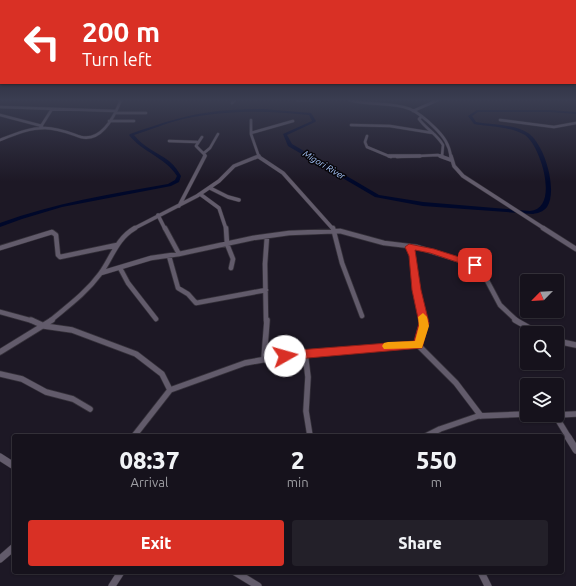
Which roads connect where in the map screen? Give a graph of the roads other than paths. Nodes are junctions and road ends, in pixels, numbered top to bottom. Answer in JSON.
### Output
{"nodes":[{"id":1,"x":40,"y":127,"type":"edge"},
{"id":2,"x":43,"y":127,"type":"edge"},
{"id":3,"x":103,"y":127,"type":"edge"},
{"id":4,"x":250,"y":127,"type":"edge"},
{"id":5,"x":271,"y":127,"type":"edge"},
{"id":6,"x":398,"y":127,"type":"edge"},
{"id":7,"x":427,"y":127,"type":"edge"},
{"id":8,"x":432,"y":127,"type":"edge"},
{"id":9,"x":251,"y":133,"type":"junction"},
{"id":10,"x":433,"y":133,"type":"junction"},
{"id":11,"x":218,"y":134,"type":"dead end"},
{"id":12,"x":367,"y":136,"type":"dead end"},
{"id":13,"x":202,"y":137,"type":"dead end"},
{"id":14,"x":0,"y":140,"type":"edge"},
{"id":15,"x":169,"y":141,"type":"dead end"},
{"id":16,"x":197,"y":142,"type":"junction"},
{"id":17,"x":204,"y":153,"type":"junction"},
{"id":18,"x":259,"y":156,"type":"junction"},
{"id":19,"x":442,"y":156,"type":"junction"},
{"id":20,"x":451,"y":160,"type":"junction"},
{"id":21,"x":210,"y":188,"type":"junction"},
{"id":22,"x":200,"y":194,"type":"junction"},
{"id":23,"x":239,"y":200,"type":"dead end"},
{"id":24,"x":180,"y":206,"type":"junction"},
{"id":25,"x":158,"y":215,"type":"junction"},
{"id":26,"x":333,"y":230,"type":"junction"},
{"id":27,"x":267,"y":236,"type":"junction"},
{"id":28,"x":227,"y":244,"type":"junction"},
{"id":29,"x":117,"y":246,"type":"junction"},
{"id":30,"x":409,"y":247,"type":"junction"},
{"id":31,"x":0,"y":248,"type":"edge"},
{"id":32,"x":576,"y":249,"type":"edge"},
{"id":33,"x":179,"y":254,"type":"junction"},
{"id":34,"x":169,"y":256,"type":"junction"},
{"id":35,"x":120,"y":268,"type":"junction"},
{"id":36,"x":231,"y":268,"type":"dead end"},
{"id":37,"x":101,"y":273,"type":"junction"},
{"id":38,"x":266,"y":290,"type":"junction"},
{"id":39,"x":0,"y":312,"type":"edge"},
{"id":40,"x":362,"y":316,"type":"dead end"},
{"id":41,"x":156,"y":318,"type":"dead end"},
{"id":42,"x":44,"y":326,"type":"junction"},
{"id":43,"x":524,"y":326,"type":"edge"},
{"id":44,"x":564,"y":343,"type":"edge"},
{"id":45,"x":418,"y":345,"type":"junction"},
{"id":46,"x":576,"y":346,"type":"edge"},
{"id":47,"x":0,"y":352,"type":"edge"},
{"id":48,"x":305,"y":353,"type":"junction"},
{"id":49,"x":264,"y":359,"type":"junction"},
{"id":50,"x":0,"y":374,"type":"edge"},
{"id":51,"x":170,"y":390,"type":"junction"},
{"id":52,"x":90,"y":409,"type":"dead end"},
{"id":53,"x":520,"y":414,"type":"edge"},
{"id":54,"x":576,"y":414,"type":"edge"},
{"id":55,"x":564,"y":415,"type":"edge"},
{"id":56,"x":481,"y":416,"type":"junction"},
{"id":57,"x":560,"y":422,"type":"edge"},
{"id":58,"x":136,"y":434,"type":"edge"},
{"id":59,"x":310,"y":434,"type":"edge"},
{"id":60,"x":430,"y":434,"type":"edge"},
{"id":61,"x":576,"y":450,"type":"edge"},
{"id":62,"x":0,"y":457,"type":"edge"},
{"id":63,"x":12,"y":465,"type":"edge"},
{"id":64,"x":12,"y":549,"type":"edge"},
{"id":65,"x":0,"y":559,"type":"edge"},
{"id":66,"x":120,"y":574,"type":"edge"},
{"id":67,"x":239,"y":574,"type":"edge"},
{"id":68,"x":482,"y":574,"type":"edge"},
{"id":69,"x":112,"y":586,"type":"edge"},
{"id":70,"x":258,"y":586,"type":"edge"},
{"id":71,"x":488,"y":586,"type":"edge"}],
"edges":[{"from":1,"to":14,"type":"street"},
{"from":2,"to":3,"type":"street"},
{"from":4,"to":9,"type":"street"},
{"from":5,"to":9,"type":"street"},
{"from":6,"to":10,"type":"street"},
{"from":7,"to":10,"type":"street"},
{"from":8,"to":20,"type":"street"},
{"from":9,"to":18,"type":"street"},
{"from":10,"to":19,"type":"street"},
{"from":11,"to":17,"type":"street"},
{"from":12,"to":19,"type":"street"},
{"from":13,"to":16,"type":"street"},
{"from":15,"to":16,"type":"street"},
{"from":16,"to":17,"type":"street"},
{"from":17,"to":24,"type":"street"},
{"from":18,"to":21,"type":"street"},
{"from":18,"to":26,"type":"street"},
{"from":19,"to":20,"type":"street"},
{"from":20,"to":32,"type":"street"},
{"from":21,"to":22,"type":"street"},
{"from":21,"to":23,"type":"street"},
{"from":22,"to":24,"type":"street"},
{"from":22,"to":28,"type":"street"},
{"from":24,"to":25,"type":"street"},
{"from":25,"to":29,"type":"street"},
{"from":25,"to":33,"type":"street"},
{"from":26,"to":27,"type":"street"},
{"from":26,"to":30,"type":"street"},
{"from":26,"to":40,"type":"street"},
{"from":27,"to":28,"type":"street"},
{"from":27,"to":38,"type":"street"},
{"from":28,"to":33,"type":"street"},
{"from":28,"to":36,"type":"street"},
{"from":29,"to":31,"type":"street"},
{"from":29,"to":37,"type":"street"},
{"from":30,"to":43,"type":"street"},
{"from":30,"to":45,"type":"street"},
{"from":33,"to":34,"type":"street"},
{"from":34,"to":35,"type":"street"},
{"from":34,"to":38,"type":"street"},
{"from":35,"to":37,"type":"street"},
{"from":35,"to":41,"type":"street"},
{"from":37,"to":42,"type":"street"},
{"from":38,"to":49,"type":"street"},
{"from":39,"to":42,"type":"street"},
{"from":42,"to":47,"type":"street"},
{"from":42,"to":51,"type":"street"},
{"from":44,"to":46,"type":"street"},
{"from":45,"to":48,"type":"street"},
{"from":45,"to":56,"type":"street"},
{"from":48,"to":49,"type":"street"},
{"from":48,"to":59,"type":"street"},
{"from":49,"to":51,"type":"street"},
{"from":50,"to":52,"type":"street"},
{"from":51,"to":58,"type":"street"},
{"from":53,"to":56,"type":"street"},
{"from":54,"to":55,"type":"street"},
{"from":56,"to":60,"type":"street"},
{"from":57,"to":61,"type":"street"},
{"from":62,"to":63,"type":"street"},
{"from":64,"to":65,"type":"street"},
{"from":66,"to":69,"type":"street"},
{"from":67,"to":70,"type":"street"},
{"from":68,"to":71,"type":"street"}]}
